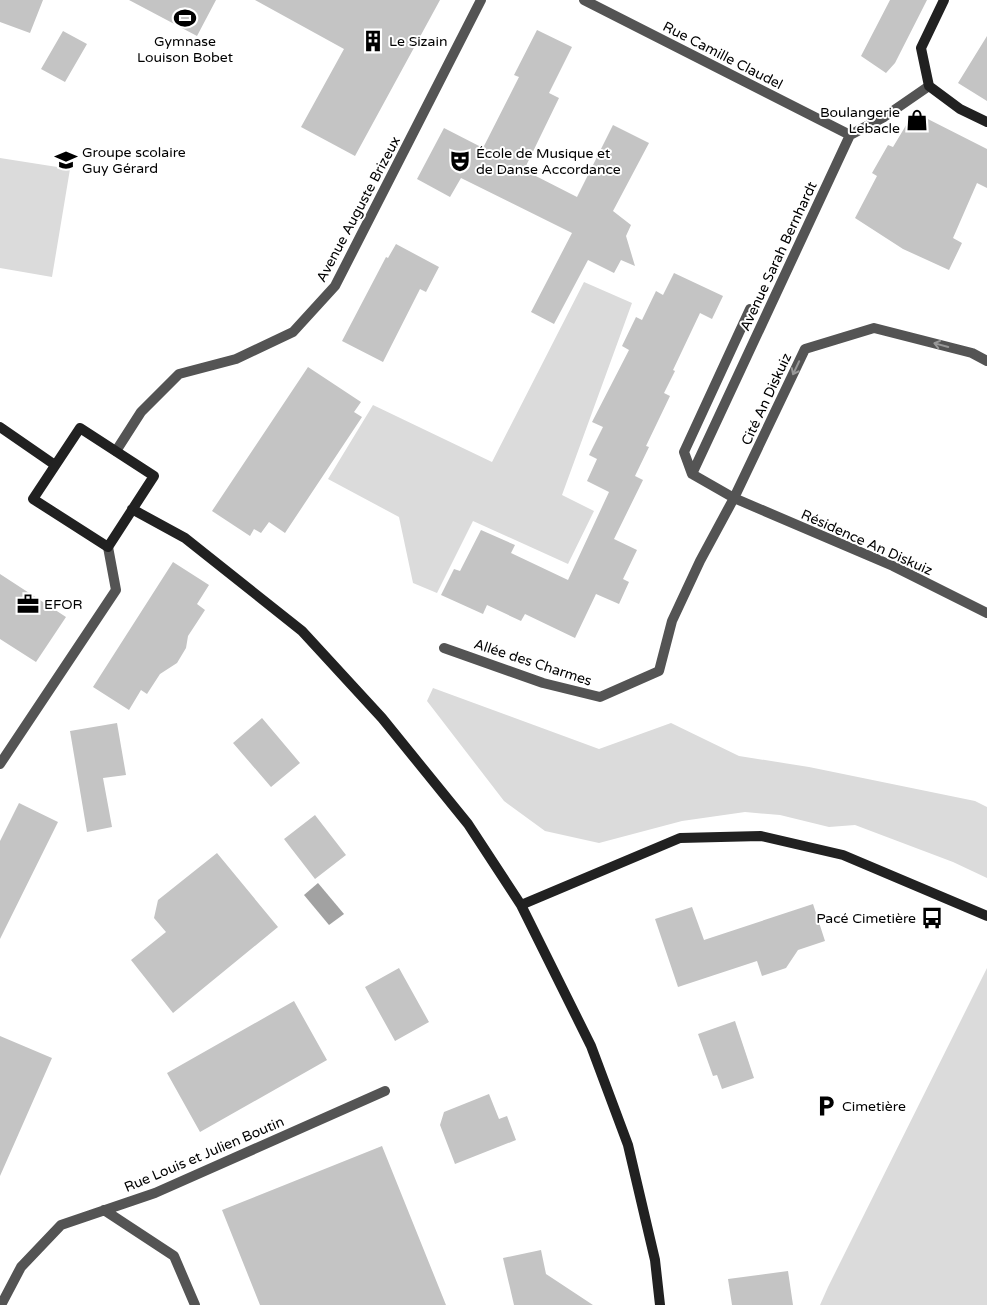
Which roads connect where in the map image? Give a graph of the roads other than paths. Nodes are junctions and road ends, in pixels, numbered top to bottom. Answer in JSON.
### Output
{"nodes":[{"id":1,"x":481,"y":0,"type":"edge"},
{"id":2,"x":584,"y":0,"type":"edge"},
{"id":3,"x":944,"y":0,"type":"edge"},
{"id":4,"x":929,"y":86,"type":"junction"},
{"id":5,"x":987,"y":122,"type":"edge"},
{"id":6,"x":850,"y":135,"type":"junction"},
{"id":7,"x":750,"y":309,"type":"dead end"},
{"id":8,"x":987,"y":361,"type":"edge"},
{"id":9,"x":0,"y":427,"type":"edge"},
{"id":10,"x":116,"y":452,"type":"junction"},
{"id":11,"x":55,"y":465,"type":"junction"},
{"id":12,"x":692,"y":474,"type":"junction"},
{"id":13,"x":734,"y":498,"type":"junction"},
{"id":14,"x":132,"y":509,"type":"junction"},
{"id":15,"x":108,"y":547,"type":"junction"},
{"id":16,"x":987,"y":613,"type":"edge"},
{"id":17,"x":444,"y":648,"type":"dead end"},
{"id":18,"x":0,"y":764,"type":"edge"},
{"id":19,"x":520,"y":905,"type":"junction"},
{"id":20,"x":987,"y":916,"type":"edge"},
{"id":21,"x":385,"y":1091,"type":"dead end"},
{"id":22,"x":104,"y":1210,"type":"junction"},
{"id":23,"x":1,"y":1305,"type":"edge"},
{"id":24,"x":195,"y":1305,"type":"edge"},
{"id":25,"x":660,"y":1305,"type":"edge"}],
"edges":[{"from":1,"to":10,"type":"street","name":"Avenue Auguste Brizeux"},
{"from":2,"to":6,"type":"street","name":"Rue Camille Claudel"},
{"from":3,"to":4,"type":"street"},
{"from":4,"to":5,"type":"street"},
{"from":4,"to":6,"type":"street"},
{"from":6,"to":12,"type":"street","name":"Avenue Sarah Bernhardt"},
{"from":7,"to":12,"type":"street"},
{"from":8,"to":13,"type":"street","name":"Cité An Diskuiz","one_way":true},
{"from":9,"to":11,"type":"street"},
{"from":10,"to":11,"type":"street"},
{"from":10,"to":14,"type":"street"},
{"from":11,"to":15,"type":"street"},
{"from":12,"to":13,"type":"street","name":"Résidence An Diskuiz"},
{"from":13,"to":16,"type":"street","name":"Résidence An Diskuiz"},
{"from":13,"to":17,"type":"street","name":"Allée des Charmes"},
{"from":14,"to":15,"type":"street"},
{"from":14,"to":19,"type":"street"},
{"from":15,"to":18,"type":"street"},
{"from":19,"to":20,"type":"street"},
{"from":19,"to":25,"type":"street"},
{"from":21,"to":22,"type":"street","name":"Rue Louis et Julien Boutin"},
{"from":22,"to":23,"type":"street","name":"Rue Louis et Julien Boutin"},
{"from":22,"to":24,"type":"street"}]}
